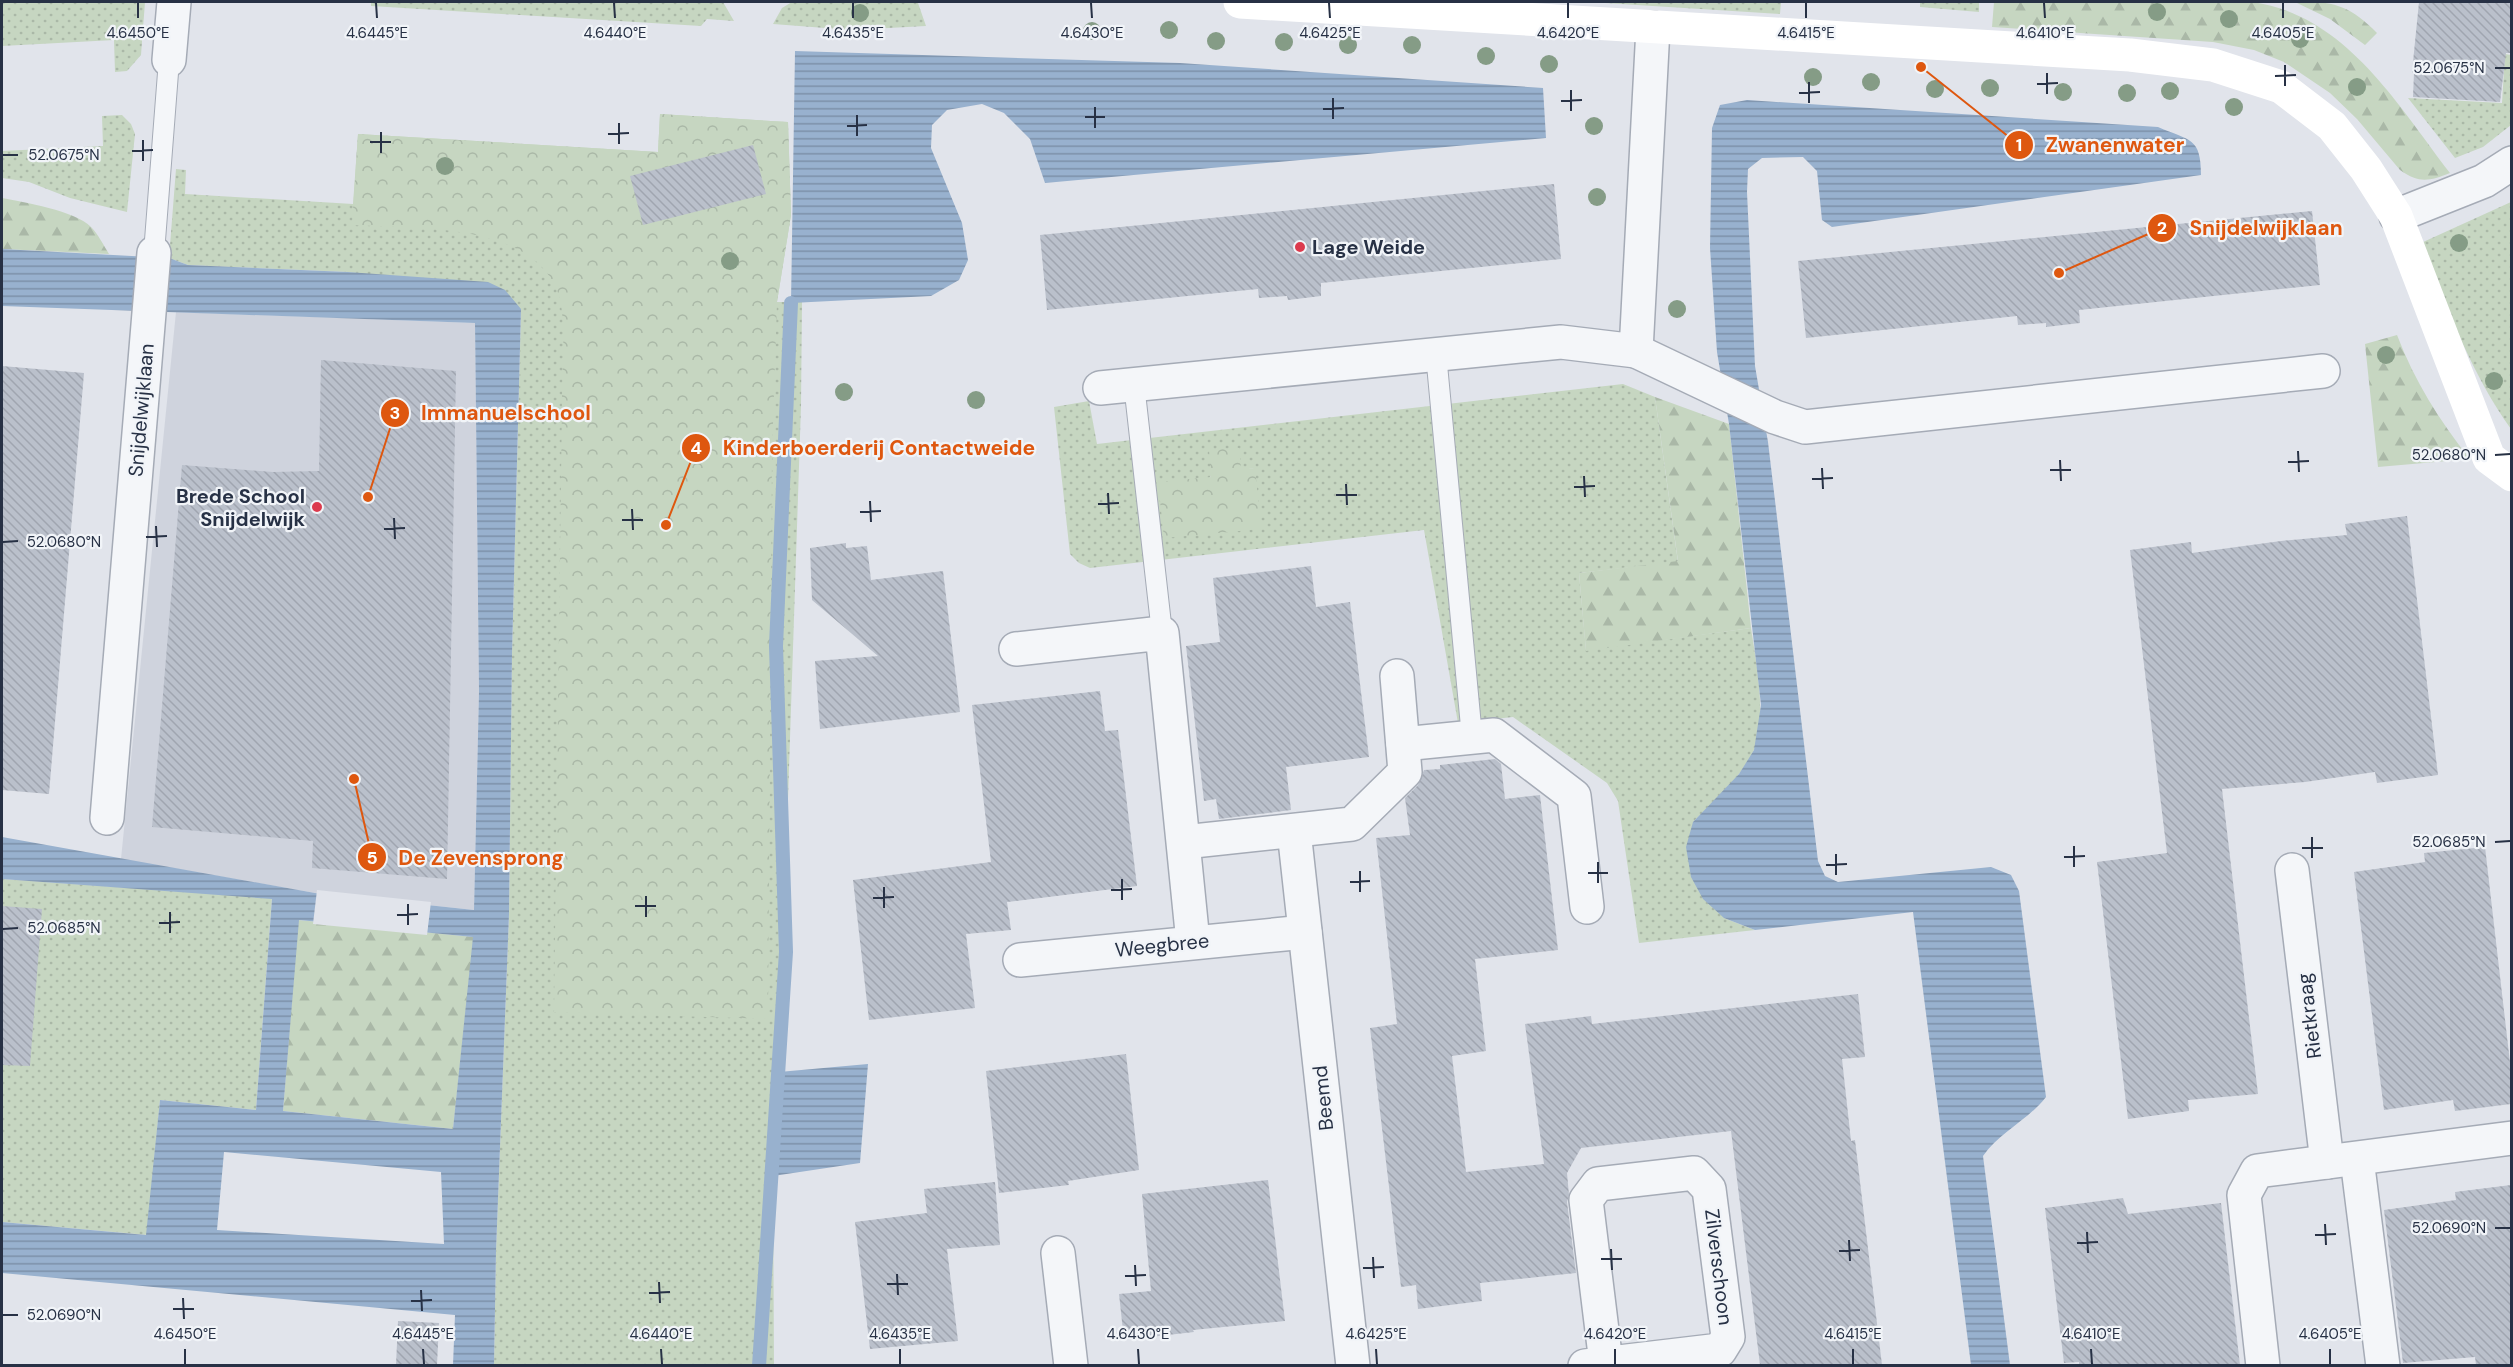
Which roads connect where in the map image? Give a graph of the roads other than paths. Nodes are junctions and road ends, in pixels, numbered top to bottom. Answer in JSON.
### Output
{"nodes":[{"id":1,"x":174,"y":2,"type":"edge"},
{"id":2,"x":1240,"y":2,"type":"edge"},
{"id":3,"x":1653,"y":28,"type":"junction"},
{"id":4,"x":169,"y":60,"type":"joint"},
{"id":5,"x":2511,"y":163,"type":"edge"},
{"id":6,"x":2396,"y":216,"type":"junction"},
{"id":7,"x":154,"y":253,"type":"joint"},
{"id":8,"x":1636,"y":351,"type":"junction"},
{"id":9,"x":1436,"y":354,"type":"junction"},
{"id":10,"x":2323,"y":371,"type":"dead end"},
{"id":11,"x":1134,"y":384,"type":"junction"},
{"id":12,"x":1100,"y":388,"type":"dead end"},
{"id":13,"x":2511,"y":475,"type":"edge"},
{"id":14,"x":1162,"y":633,"type":"junction"},
{"id":15,"x":1016,"y":649,"type":"dead end"},
{"id":16,"x":1397,"y":676,"type":"dead end"},
{"id":17,"x":1472,"y":737,"type":"junction"},
{"id":18,"x":1403,"y":744,"type":"junction"},
{"id":19,"x":107,"y":818,"type":"dead end"},
{"id":20,"x":1294,"y":831,"type":"junction"},
{"id":21,"x":1184,"y":842,"type":"junction"},
{"id":22,"x":2292,"y":870,"type":"dead end"},
{"id":23,"x":1587,"y":906,"type":"dead end"},
{"id":24,"x":1305,"y":932,"type":"junction"},
{"id":25,"x":1193,"y":942,"type":"junction"},
{"id":26,"x":1020,"y":960,"type":"dead end"},
{"id":27,"x":2511,"y":1138,"type":"edge"},
{"id":28,"x":2342,"y":1160,"type":"junction"},
{"id":29,"x":1058,"y":1253,"type":"dead end"},
{"id":30,"x":1595,"y":1364,"type":"edge"},
{"id":31,"x":1071,"y":1365,"type":"edge"},
{"id":32,"x":1353,"y":1365,"type":"edge"},
{"id":33,"x":2263,"y":1365,"type":"edge"},
{"id":34,"x":2383,"y":1365,"type":"edge"}],
"edges":[{"from":1,"to":4,"type":"street","name":"Snijdelwijklaan"},
{"from":2,"to":3,"type":"street"},
{"from":3,"to":6,"type":"street"},
{"from":3,"to":8,"type":"street"},
{"from":4,"to":7,"type":"lane","name":"Snijdelwijklaan"},
{"from":5,"to":6,"type":"street"},
{"from":6,"to":13,"type":"street"},
{"from":7,"to":19,"type":"street","name":"Snijdelwijklaan"},
{"from":8,"to":9,"type":"street"},
{"from":8,"to":10,"type":"street"},
{"from":9,"to":11,"type":"street"},
{"from":9,"to":17,"type":"lane"},
{"from":11,"to":12,"type":"street"},
{"from":11,"to":14,"type":"lane"},
{"from":14,"to":15,"type":"street"},
{"from":14,"to":21,"type":"street"},
{"from":16,"to":18,"type":"street"},
{"from":17,"to":18,"type":"street"},
{"from":17,"to":23,"type":"street"},
{"from":18,"to":20,"type":"street"},
{"from":20,"to":21,"type":"street"},
{"from":20,"to":24,"type":"street","name":"Beemd"},
{"from":21,"to":25,"type":"street"},
{"from":22,"to":28,"type":"street","name":"Rietkraag"},
{"from":24,"to":25,"type":"street","name":"Weegbree"},
{"from":24,"to":32,"type":"street","name":"Beemd"},
{"from":25,"to":26,"type":"street","name":"Weegbree"},
{"from":27,"to":28,"type":"street"},
{"from":28,"to":33,"type":"street"},
{"from":28,"to":34,"type":"street","name":"Rietkraag"},
{"from":29,"to":31,"type":"street"},
{"from":30,"to":30,"type":"street","name":"Zilverschoon"}]}
